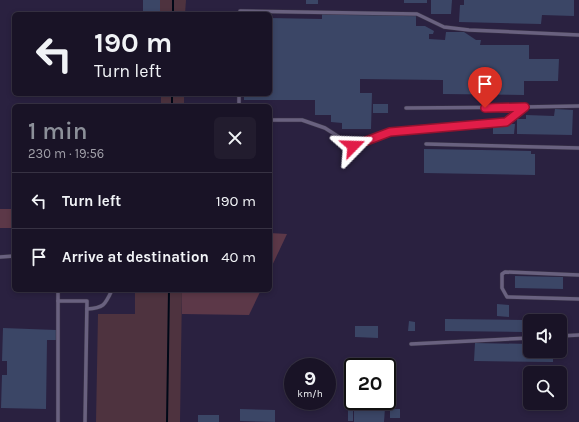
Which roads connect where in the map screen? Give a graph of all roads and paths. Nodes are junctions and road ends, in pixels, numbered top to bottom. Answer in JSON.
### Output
{"nodes":[{"id":1,"x":240,"y":12,"type":"edge"},
{"id":2,"x":579,"y":35,"type":"edge"},
{"id":3,"x":579,"y":106,"type":"edge"},
{"id":4,"x":525,"y":107,"type":"junction"},
{"id":5,"x":406,"y":108,"type":"dead end"},
{"id":6,"x":272,"y":120,"type":"edge"},
{"id":7,"x":426,"y":144,"type":"dead end"},
{"id":8,"x":579,"y":148,"type":"edge"},
{"id":9,"x":12,"y":256,"type":"edge"},
{"id":10,"x":0,"y":257,"type":"edge"},
{"id":11,"x":579,"y":275,"type":"edge"},
{"id":12,"x":58,"y":292,"type":"edge"},
{"id":13,"x":111,"y":292,"type":"edge"},
{"id":14,"x":579,"y":300,"type":"edge"},
{"id":15,"x":58,"y":301,"type":"junction"},
{"id":16,"x":87,"y":309,"type":"junction"},
{"id":17,"x":579,"y":335,"type":"edge"},
{"id":18,"x":567,"y":336,"type":"edge"},
{"id":19,"x":523,"y":338,"type":"edge"},
{"id":20,"x":411,"y":344,"type":"dead end"},
{"id":21,"x":58,"y":422,"type":"edge"},
{"id":22,"x":85,"y":422,"type":"edge"}],
"edges":[{"from":1,"to":2,"type":"lane"},
{"from":3,"to":4,"type":"lane"},
{"from":4,"to":5,"type":"lane"},
{"from":4,"to":6,"type":"lane"},
{"from":7,"to":8,"type":"lane"},
{"from":9,"to":10,"type":"lane"},
{"from":11,"to":14,"type":"lane"},
{"from":12,"to":15,"type":"lane"},
{"from":13,"to":16,"type":"lane"},
{"from":15,"to":16,"type":"lane"},
{"from":15,"to":21,"type":"lane"},
{"from":16,"to":22,"type":"lane"},
{"from":17,"to":18,"type":"lane"},
{"from":19,"to":20,"type":"lane"}]}
